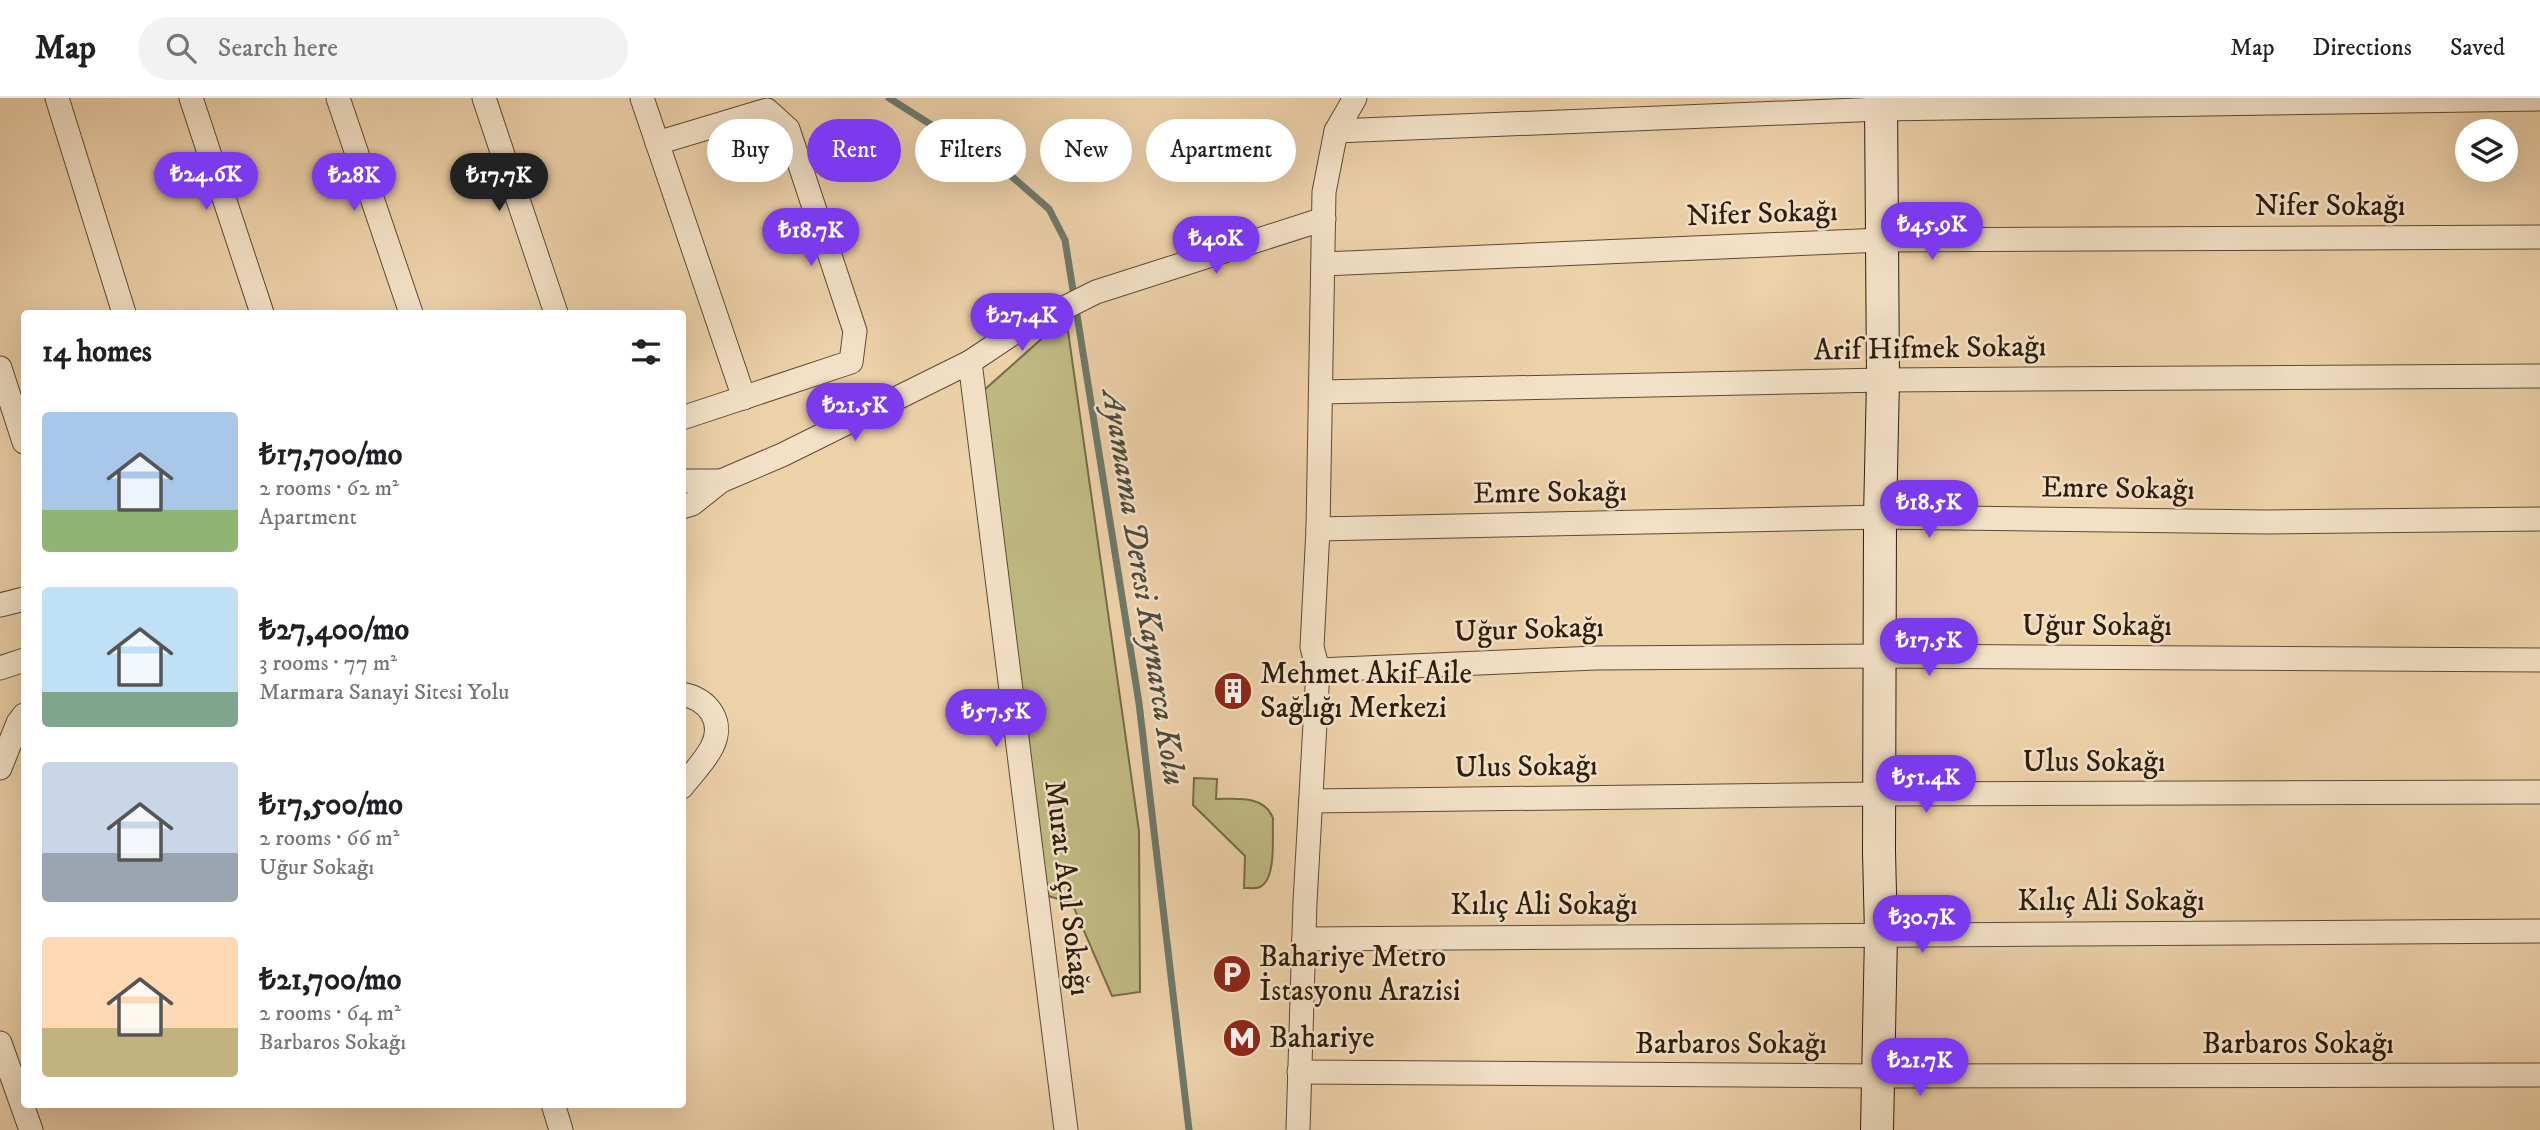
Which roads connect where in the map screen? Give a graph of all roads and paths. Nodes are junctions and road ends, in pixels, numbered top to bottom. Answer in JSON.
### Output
{"nodes":[{"id":1,"x":57,"y":98,"type":"edge"},
{"id":2,"x":191,"y":98,"type":"edge"},
{"id":3,"x":338,"y":98,"type":"edge"},
{"id":4,"x":484,"y":98,"type":"edge"},
{"id":5,"x":642,"y":98,"type":"edge"},
{"id":6,"x":1355,"y":98,"type":"edge"},
{"id":7,"x":2540,"y":99,"type":"edge"},
{"id":8,"x":1881,"y":103,"type":"edge"},
{"id":9,"x":1336,"y":131,"type":"junction"},
{"id":10,"x":657,"y":143,"type":"junction"},
{"id":11,"x":1324,"y":219,"type":"junction"},
{"id":12,"x":2540,"y":237,"type":"edge"},
{"id":13,"x":1882,"y":240,"type":"junction"},
{"id":14,"x":1323,"y":264,"type":"junction"},
{"id":15,"x":123,"y":310,"type":"edge"},
{"id":16,"x":261,"y":310,"type":"edge"},
{"id":17,"x":410,"y":310,"type":"edge"},
{"id":18,"x":555,"y":310,"type":"edge"},
{"id":19,"x":970,"y":362,"type":"junction"},
{"id":20,"x":0,"y":368,"type":"edge"},
{"id":21,"x":2540,"y":376,"type":"edge"},
{"id":22,"x":1883,"y":380,"type":"junction"},
{"id":23,"x":1321,"y":392,"type":"junction"},
{"id":24,"x":744,"y":398,"type":"junction"},
{"id":25,"x":686,"y":417,"type":"edge"},
{"id":26,"x":21,"y":433,"type":"edge"},
{"id":27,"x":686,"y":481,"type":"edge"},
{"id":28,"x":721,"y":481,"type":"junction"},
{"id":29,"x":686,"y":506,"type":"edge"},
{"id":30,"x":1880,"y":517,"type":"junction"},
{"id":31,"x":2540,"y":519,"type":"edge"},
{"id":32,"x":1318,"y":529,"type":"junction"},
{"id":33,"x":21,"y":600,"type":"edge"},
{"id":34,"x":0,"y":604,"type":"edge"},
{"id":35,"x":1880,"y":656,"type":"junction"},
{"id":36,"x":2540,"y":660,"type":"edge"},
{"id":37,"x":21,"y":661,"type":"edge"},
{"id":38,"x":0,"y":668,"type":"edge"},
{"id":39,"x":1318,"y":670,"type":"junction"},
{"id":40,"x":686,"y":695,"type":"edge"},
{"id":41,"x":14,"y":720,"type":"edge"},
{"id":42,"x":0,"y":768,"type":"edge"},
{"id":43,"x":686,"y":782,"type":"edge"},
{"id":44,"x":2540,"y":792,"type":"edge"},
{"id":45,"x":1880,"y":794,"type":"junction"},
{"id":46,"x":1311,"y":801,"type":"junction"},
{"id":47,"x":2540,"y":931,"type":"edge"},
{"id":48,"x":1881,"y":933,"type":"junction"},
{"id":49,"x":1304,"y":939,"type":"junction"},
{"id":50,"x":0,"y":1043,"type":"edge"},
{"id":51,"x":1299,"y":1072,"type":"junction"},
{"id":52,"x":2540,"y":1075,"type":"edge"},
{"id":53,"x":1877,"y":1076,"type":"junction"},
{"id":54,"x":21,"y":1102,"type":"edge"},
{"id":55,"x":23,"y":1108,"type":"edge"},
{"id":56,"x":554,"y":1108,"type":"edge"},
{"id":57,"x":31,"y":1130,"type":"edge"},
{"id":58,"x":561,"y":1130,"type":"edge"},
{"id":59,"x":1066,"y":1130,"type":"edge"},
{"id":60,"x":1298,"y":1130,"type":"edge"},
{"id":61,"x":1877,"y":1130,"type":"edge"}],
"edges":[{"from":1,"to":15,"type":"street"},
{"from":2,"to":16,"type":"street"},
{"from":3,"to":17,"type":"street"},
{"from":4,"to":18,"type":"street"},
{"from":5,"to":10,"type":"street"},
{"from":6,"to":9,"type":"street"},
{"from":7,"to":8,"type":"street"},
{"from":8,"to":9,"type":"street"},
{"from":8,"to":13,"type":"main road"},
{"from":9,"to":11,"type":"street"},
{"from":10,"to":24,"type":"street"},
{"from":10,"to":24,"type":"street"},
{"from":11,"to":14,"type":"street"},
{"from":11,"to":19,"type":"street"},
{"from":12,"to":13,"type":"street","name":"Nifer Sokağı"},
{"from":13,"to":14,"type":"street","name":"Nifer Sokağı"},
{"from":13,"to":22,"type":"main road"},
{"from":14,"to":23,"type":"street"},
{"from":19,"to":28,"type":"street"},
{"from":19,"to":59,"type":"street","name":"Murat Açıl Sokağı"},
{"from":20,"to":26,"type":"street"},
{"from":21,"to":22,"type":"street","name":"Arif Hifmek Sokağı"},
{"from":22,"to":23,"type":"street","name":"Arif Hifmek Sokağı"},
{"from":22,"to":30,"type":"main road"},
{"from":23,"to":32,"type":"street"},
{"from":24,"to":25,"type":"street"},
{"from":27,"to":28,"type":"street"},
{"from":28,"to":29,"type":"street"},
{"from":30,"to":31,"type":"street","name":"Emre Sokağı"},
{"from":30,"to":32,"type":"street","name":"Emre Sokağı"},
{"from":30,"to":35,"type":"main road"},
{"from":32,"to":39,"type":"street"},
{"from":33,"to":34,"type":"street"},
{"from":35,"to":36,"type":"street","name":"Uğur Sokağı"},
{"from":35,"to":39,"type":"street","name":"Uğur Sokağı"},
{"from":35,"to":45,"type":"main road"},
{"from":37,"to":38,"type":"street"},
{"from":39,"to":46,"type":"street"},
{"from":40,"to":43,"type":"street"},
{"from":41,"to":42,"type":"street"},
{"from":44,"to":45,"type":"street","name":"Ulus Sokağı"},
{"from":45,"to":46,"type":"street","name":"Ulus Sokağı"},
{"from":45,"to":48,"type":"main road"},
{"from":46,"to":49,"type":"street"},
{"from":47,"to":48,"type":"street","name":"Kılıç Ali Sokağı"},
{"from":48,"to":49,"type":"street","name":"Kılıç Ali Sokağı"},
{"from":48,"to":53,"type":"main road"},
{"from":49,"to":51,"type":"street"},
{"from":50,"to":54,"type":"street"},
{"from":51,"to":53,"type":"street","name":"Barbaros Sokağı"},
{"from":51,"to":60,"type":"street"},
{"from":52,"to":53,"type":"street","name":"Barbaros Sokağı"},
{"from":53,"to":61,"type":"main road"},
{"from":55,"to":57,"type":"street"},
{"from":56,"to":58,"type":"street"}]}
